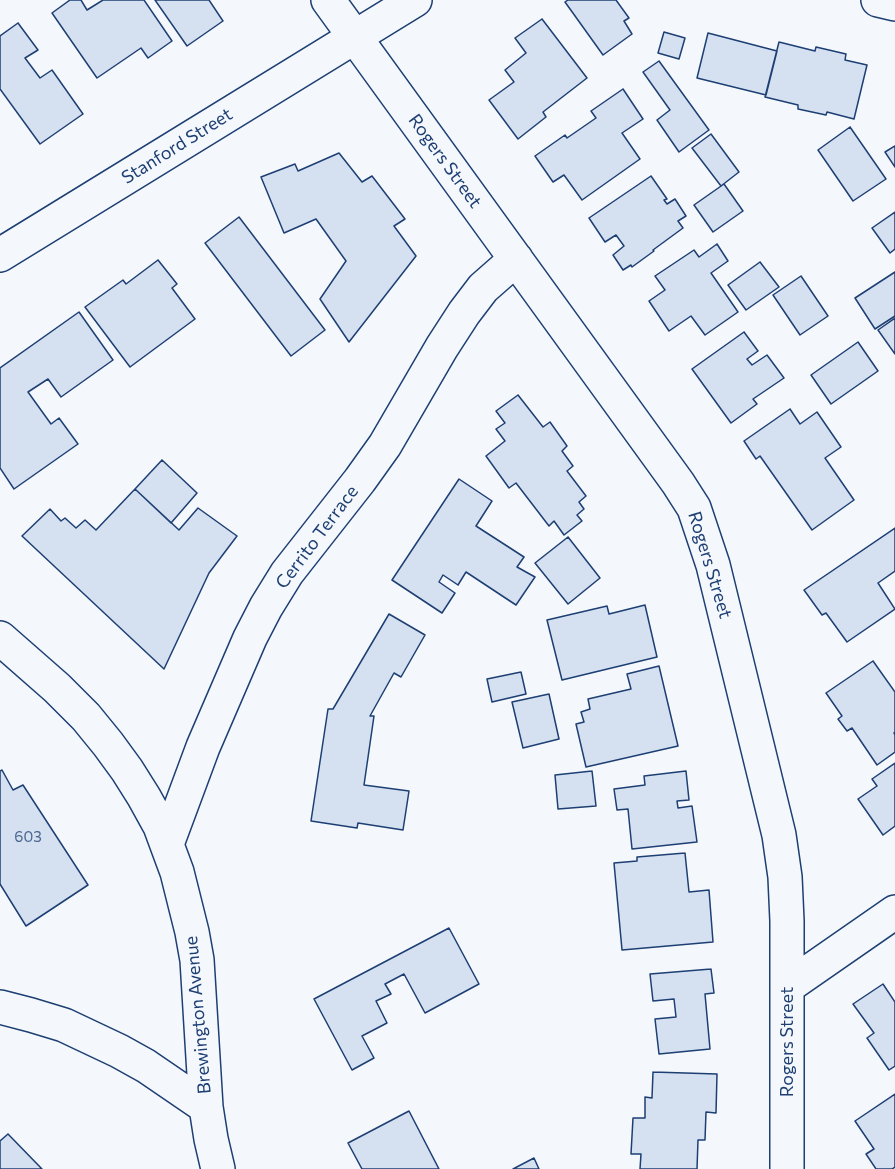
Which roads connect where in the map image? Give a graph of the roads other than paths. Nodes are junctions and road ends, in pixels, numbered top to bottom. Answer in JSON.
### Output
{"nodes":[{"id":1,"x":328,"y":0,"type":"edge"},
{"id":2,"x":415,"y":0,"type":"edge"},
{"id":3,"x":878,"y":0,"type":"edge"},
{"id":4,"x":895,"y":4,"type":"edge"},
{"id":5,"x":355,"y":37,"type":"junction"},
{"id":6,"x":0,"y":255,"type":"edge"},
{"id":7,"x":516,"y":259,"type":"junction"},
{"id":8,"x":0,"y":638,"type":"edge"},
{"id":9,"x":167,"y":844,"type":"junction"},
{"id":10,"x":895,"y":912,"type":"edge"},
{"id":11,"x":787,"y":987,"type":"junction"},
{"id":12,"x":0,"y":1007,"type":"edge"},
{"id":13,"x":206,"y":1107,"type":"junction"},
{"id":14,"x":218,"y":1169,"type":"edge"},
{"id":15,"x":787,"y":1169,"type":"edge"}],
"edges":[{"from":1,"to":5,"type":"street","name":"Rogers Street"},
{"from":2,"to":5,"type":"street","name":"Stanford Street"},
{"from":3,"to":4,"type":"street"},
{"from":5,"to":6,"type":"street","name":"Stanford Street"},
{"from":5,"to":7,"type":"street","name":"Rogers Street"},
{"from":7,"to":9,"type":"street","name":"Cerrito Terrace"},
{"from":7,"to":11,"type":"street","name":"Rogers Street"},
{"from":8,"to":9,"type":"street","name":"Brewington Avenue"},
{"from":9,"to":13,"type":"street","name":"Brewington Avenue"},
{"from":10,"to":11,"type":"street"},
{"from":11,"to":15,"type":"street","name":"Rogers Street"},
{"from":12,"to":13,"type":"street"},
{"from":13,"to":14,"type":"street","name":"Brewington Avenue"}]}
